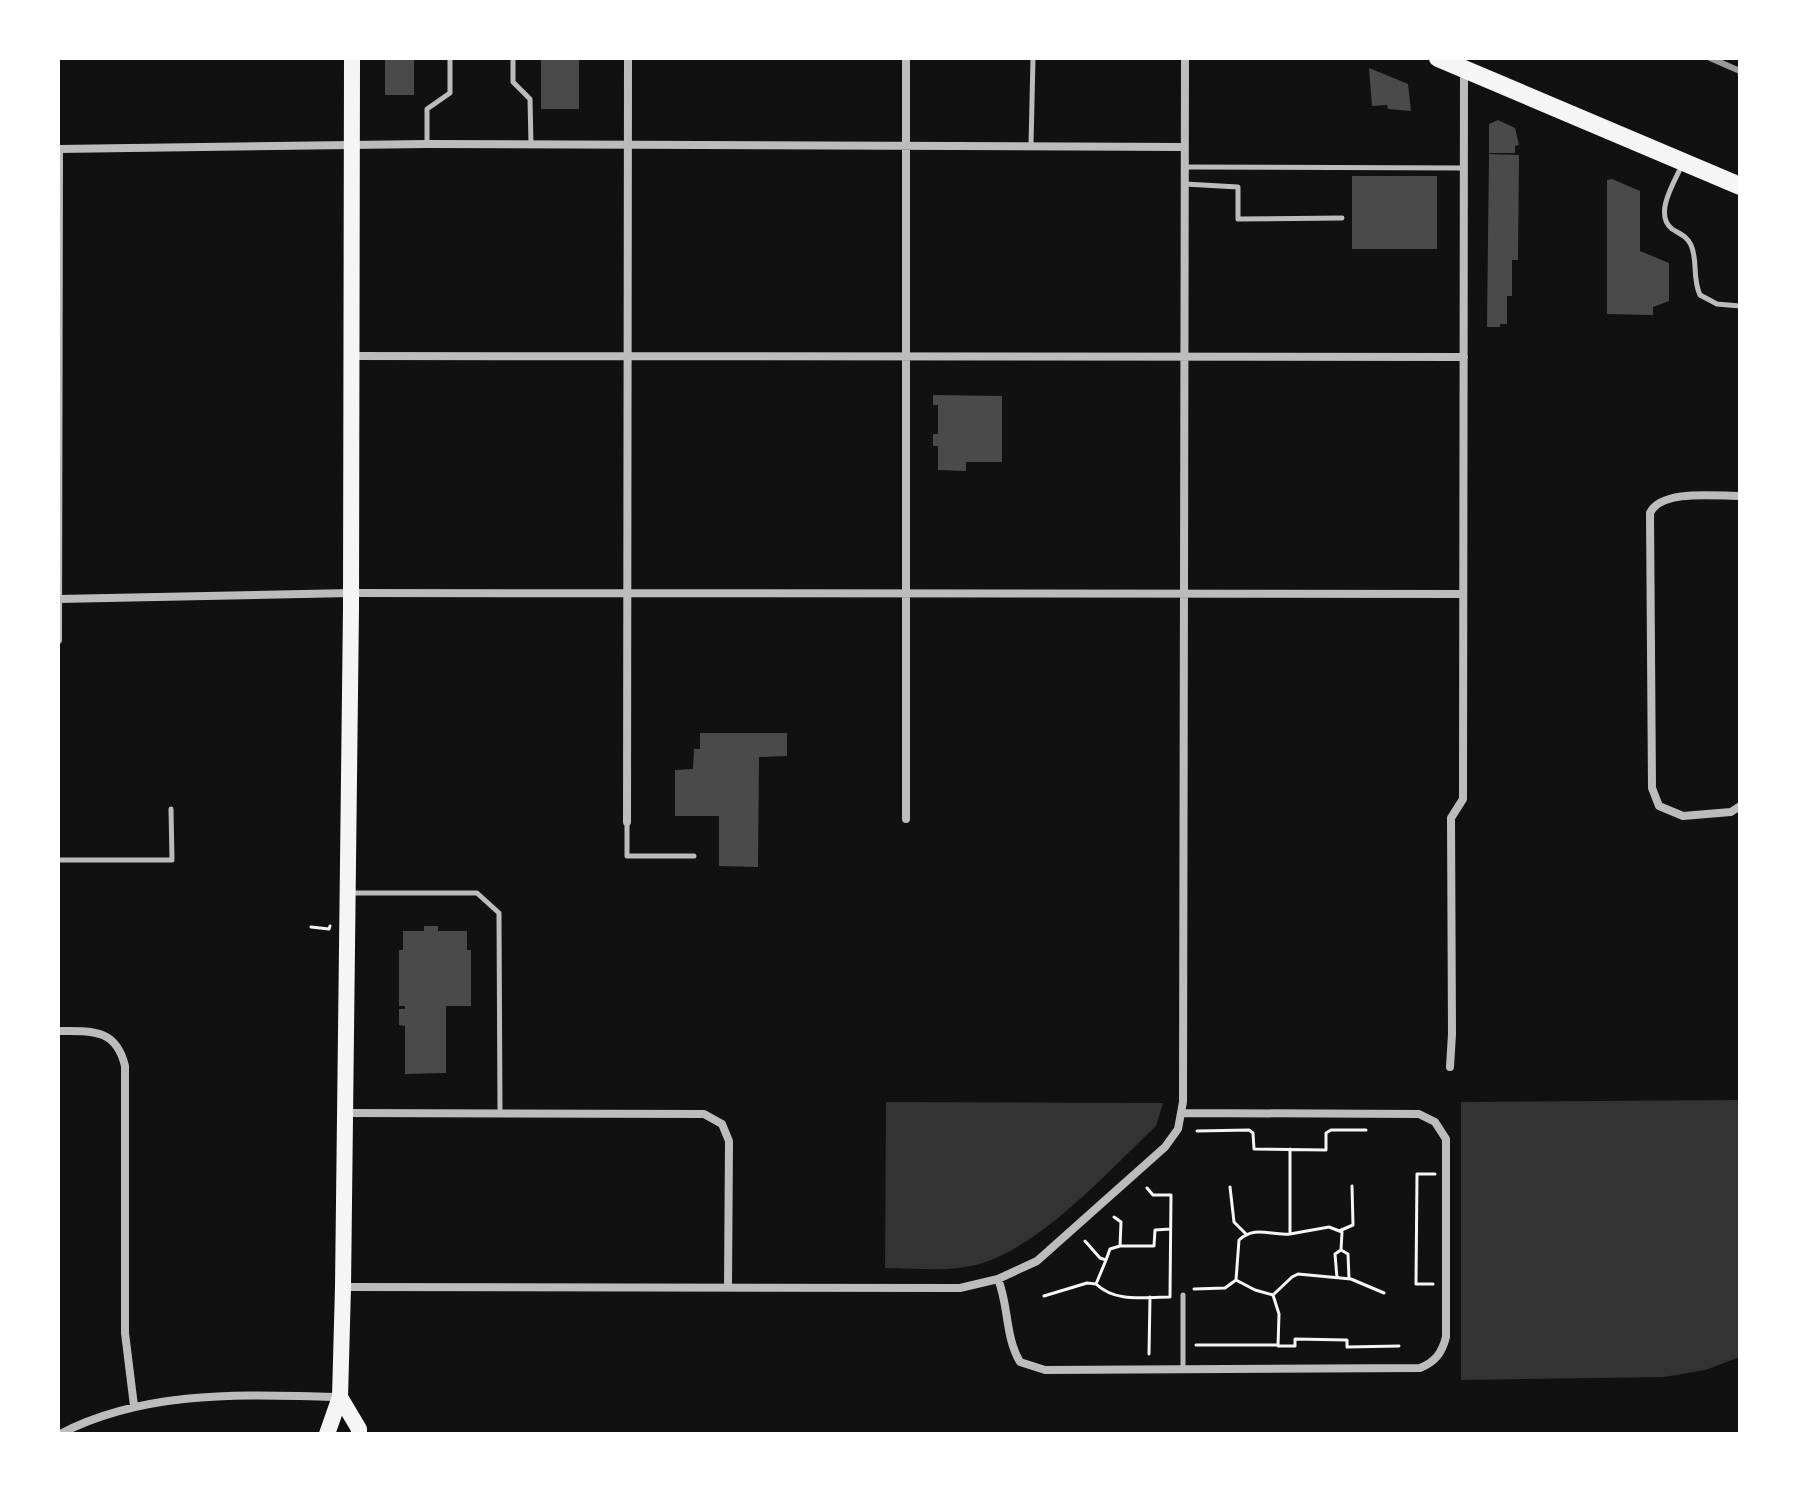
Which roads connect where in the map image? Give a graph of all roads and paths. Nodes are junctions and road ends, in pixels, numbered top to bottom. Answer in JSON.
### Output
{"nodes":[{"id":1,"x":352,"y":58,"type":"edge"},
{"id":2,"x":450,"y":58,"type":"edge"},
{"id":3,"x":513,"y":58,"type":"edge"},
{"id":4,"x":628,"y":58,"type":"edge"},
{"id":5,"x":906,"y":58,"type":"edge"},
{"id":6,"x":1033,"y":58,"type":"edge"},
{"id":7,"x":1185,"y":58,"type":"edge"},
{"id":8,"x":1438,"y":58,"type":"edge"},
{"id":9,"x":1464,"y":69,"type":"junction"},
{"id":10,"x":427,"y":144,"type":"junction"},
{"id":11,"x":531,"y":144,"type":"junction"},
{"id":12,"x":352,"y":145,"type":"junction"},
{"id":13,"x":628,"y":145,"type":"junction"},
{"id":14,"x":1031,"y":145,"type":"junction"},
{"id":15,"x":906,"y":147,"type":"junction"},
{"id":16,"x":1184,"y":147,"type":"junction"},
{"id":17,"x":58,"y":149,"type":"edge"},
{"id":18,"x":1684,"y":162,"type":"junction"},
{"id":19,"x":1184,"y":167,"type":"junction"},
{"id":20,"x":1464,"y":168,"type":"junction"},
{"id":21,"x":1184,"y":184,"type":"junction"},
{"id":22,"x":1740,"y":186,"type":"edge"},
{"id":23,"x":1342,"y":218,"type":"dead end"},
{"id":24,"x":1740,"y":306,"type":"edge"},
{"id":25,"x":351,"y":356,"type":"junction"},
{"id":26,"x":627,"y":356,"type":"junction"},
{"id":27,"x":906,"y":357,"type":"junction"},
{"id":28,"x":1185,"y":357,"type":"junction"},
{"id":29,"x":1464,"y":357,"type":"junction"},
{"id":30,"x":1740,"y":496,"type":"edge"},
{"id":31,"x":351,"y":593,"type":"junction"},
{"id":32,"x":627,"y":593,"type":"junction"},
{"id":33,"x":905,"y":593,"type":"junction"},
{"id":34,"x":1185,"y":593,"type":"junction"},
{"id":35,"x":1462,"y":594,"type":"junction"},
{"id":36,"x":58,"y":599,"type":"edge"},
{"id":37,"x":58,"y":640,"type":"edge"},
{"id":38,"x":1740,"y":806,"type":"edge"},
{"id":39,"x":171,"y":809,"type":"dead end"},
{"id":40,"x":906,"y":819,"type":"dead end"},
{"id":41,"x":627,"y":822,"type":"joint"},
{"id":42,"x":694,"y":856,"type":"dead end"},
{"id":43,"x":58,"y":860,"type":"edge"},
{"id":44,"x":349,"y":893,"type":"junction"},
{"id":45,"x":330,"y":926,"type":"dead end"},
{"id":46,"x":311,"y":927,"type":"dead end"},
{"id":47,"x":58,"y":1031,"type":"edge"},
{"id":48,"x":1450,"y":1067,"type":"dead end"},
{"id":49,"x":343,"y":1113,"type":"junction"},
{"id":50,"x":500,"y":1113,"type":"junction"},
{"id":51,"x":1182,"y":1113,"type":"junction"},
{"id":52,"x":1366,"y":1130,"type":"dead end"},
{"id":53,"x":1197,"y":1131,"type":"dead end"},
{"id":54,"x":1290,"y":1149,"type":"junction"},
{"id":55,"x":1447,"y":1174,"type":"junction"},
{"id":56,"x":1352,"y":1186,"type":"dead end"},
{"id":57,"x":1230,"y":1187,"type":"dead end"},
{"id":58,"x":1147,"y":1188,"type":"dead end"},
{"id":59,"x":1114,"y":1217,"type":"dead end"},
{"id":60,"x":1170,"y":1229,"type":"junction"},
{"id":61,"x":1339,"y":1231,"type":"junction"},
{"id":62,"x":1246,"y":1234,"type":"junction"},
{"id":63,"x":1290,"y":1234,"type":"junction"},
{"id":64,"x":1085,"y":1241,"type":"dead end"},
{"id":65,"x":1120,"y":1246,"type":"junction"},
{"id":66,"x":1341,"y":1250,"type":"junction"},
{"id":67,"x":1106,"y":1260,"type":"junction"},
{"id":68,"x":1337,"y":1278,"type":"junction"},
{"id":69,"x":998,"y":1279,"type":"junction"},
{"id":70,"x":1349,"y":1279,"type":"junction"},
{"id":71,"x":1236,"y":1280,"type":"junction"},
{"id":72,"x":1096,"y":1284,"type":"junction"},
{"id":73,"x":1447,"y":1284,"type":"junction"},
{"id":74,"x":728,"y":1286,"type":"junction"},
{"id":75,"x":343,"y":1287,"type":"junction"},
{"id":76,"x":1170,"y":1289,"type":"junction"},
{"id":77,"x":1191,"y":1289,"type":"dead end"},
{"id":78,"x":1181,"y":1292,"type":"joint"},
{"id":79,"x":1384,"y":1293,"type":"dead end"},
{"id":80,"x":1273,"y":1295,"type":"junction"},
{"id":81,"x":1044,"y":1296,"type":"dead end"},
{"id":82,"x":1150,"y":1297,"type":"junction"},
{"id":83,"x":1191,"y":1345,"type":"dead end"},
{"id":84,"x":1278,"y":1346,"type":"junction"},
{"id":85,"x":1295,"y":1346,"type":"junction"},
{"id":86,"x":1399,"y":1346,"type":"dead end"},
{"id":87,"x":1347,"y":1347,"type":"junction"},
{"id":88,"x":1149,"y":1354,"type":"dead end"},
{"id":89,"x":1295,"y":1355,"type":"dead end"},
{"id":90,"x":1347,"y":1355,"type":"dead end"},
{"id":91,"x":1183,"y":1369,"type":"junction"},
{"id":92,"x":340,"y":1397,"type":"junction"},
{"id":93,"x":134,"y":1406,"type":"junction"},
{"id":94,"x":60,"y":1434,"type":"edge"},
{"id":95,"x":327,"y":1434,"type":"edge"},
{"id":96,"x":359,"y":1434,"type":"edge"}],
"edges":[{"from":1,"to":12,"type":"main road"},
{"from":2,"to":10,"type":"lane"},
{"from":3,"to":11,"type":"lane"},
{"from":4,"to":13,"type":"street"},
{"from":5,"to":15,"type":"street"},
{"from":6,"to":14,"type":"lane"},
{"from":7,"to":16,"type":"street"},
{"from":8,"to":9,"type":"main road"},
{"from":9,"to":18,"type":"main road"},
{"from":9,"to":20,"type":"street"},
{"from":10,"to":11,"type":"street"},
{"from":10,"to":12,"type":"street"},
{"from":11,"to":13,"type":"street"},
{"from":12,"to":17,"type":"street"},
{"from":12,"to":25,"type":"main road"},
{"from":13,"to":15,"type":"street"},
{"from":13,"to":26,"type":"street"},
{"from":14,"to":15,"type":"street"},
{"from":14,"to":16,"type":"street"},
{"from":15,"to":27,"type":"street"},
{"from":16,"to":19,"type":"street"},
{"from":17,"to":36,"type":"street"},
{"from":18,"to":22,"type":"main road"},
{"from":18,"to":24,"type":"lane"},
{"from":19,"to":20,"type":"lane"},
{"from":19,"to":21,"type":"street"},
{"from":20,"to":29,"type":"street"},
{"from":21,"to":23,"type":"lane"},
{"from":21,"to":28,"type":"street"},
{"from":25,"to":26,"type":"street"},
{"from":25,"to":31,"type":"main road"},
{"from":26,"to":27,"type":"street"},
{"from":26,"to":32,"type":"street"},
{"from":27,"to":28,"type":"street"},
{"from":27,"to":33,"type":"street"},
{"from":28,"to":29,"type":"street"},
{"from":28,"to":34,"type":"street"},
{"from":29,"to":35,"type":"street"},
{"from":30,"to":38,"type":"street"},
{"from":31,"to":32,"type":"street"},
{"from":31,"to":36,"type":"street"},
{"from":31,"to":44,"type":"main road"},
{"from":32,"to":33,"type":"street"},
{"from":32,"to":41,"type":"street"},
{"from":33,"to":34,"type":"street"},
{"from":33,"to":40,"type":"street"},
{"from":34,"to":35,"type":"street"},
{"from":34,"to":51,"type":"street"},
{"from":35,"to":48,"type":"street"},
{"from":36,"to":37,"type":"street"},
{"from":39,"to":43,"type":"lane"},
{"from":41,"to":42,"type":"lane"},
{"from":44,"to":49,"type":"main road"},
{"from":44,"to":50,"type":"lane"},
{"from":45,"to":46,"type":"path"},
{"from":47,"to":93,"type":"street"},
{"from":49,"to":50,"type":"street"},
{"from":49,"to":75,"type":"main road"},
{"from":50,"to":74,"type":"street"},
{"from":51,"to":55,"type":"street"},
{"from":51,"to":69,"type":"street"},
{"from":52,"to":54,"type":"path"},
{"from":53,"to":54,"type":"path"},
{"from":54,"to":63,"type":"path"},
{"from":55,"to":73,"type":"street"},
{"from":55,"to":73,"type":"path"},
{"from":56,"to":61,"type":"path"},
{"from":57,"to":62,"type":"path"},
{"from":58,"to":60,"type":"path"},
{"from":59,"to":65,"type":"path"},
{"from":60,"to":65,"type":"path"},
{"from":60,"to":76,"type":"path"},
{"from":61,"to":63,"type":"path"},
{"from":61,"to":66,"type":"path"},
{"from":62,"to":63,"type":"path"},
{"from":62,"to":71,"type":"path"},
{"from":64,"to":67,"type":"path"},
{"from":65,"to":67,"type":"path"},
{"from":66,"to":68,"type":"path"},
{"from":66,"to":70,"type":"path"},
{"from":67,"to":72,"type":"path"},
{"from":68,"to":70,"type":"path"},
{"from":68,"to":80,"type":"path"},
{"from":69,"to":74,"type":"street"},
{"from":69,"to":91,"type":"street"},
{"from":70,"to":79,"type":"path"},
{"from":71,"to":77,"type":"path"},
{"from":71,"to":80,"type":"path"},
{"from":72,"to":81,"type":"path"},
{"from":72,"to":82,"type":"path"},
{"from":73,"to":91,"type":"street"},
{"from":74,"to":75,"type":"street"},
{"from":75,"to":92,"type":"main road"},
{"from":76,"to":78,"type":"path"},
{"from":76,"to":82,"type":"path"},
{"from":78,"to":91,"type":"lane"},
{"from":80,"to":84,"type":"path"},
{"from":82,"to":88,"type":"path"},
{"from":83,"to":84,"type":"path"},
{"from":84,"to":85,"type":"path"},
{"from":85,"to":87,"type":"path"},
{"from":85,"to":89,"type":"path"},
{"from":86,"to":87,"type":"path"},
{"from":87,"to":90,"type":"path"},
{"from":92,"to":93,"type":"street"},
{"from":92,"to":95,"type":"main road"},
{"from":92,"to":96,"type":"main road"},
{"from":93,"to":94,"type":"street"}]}
